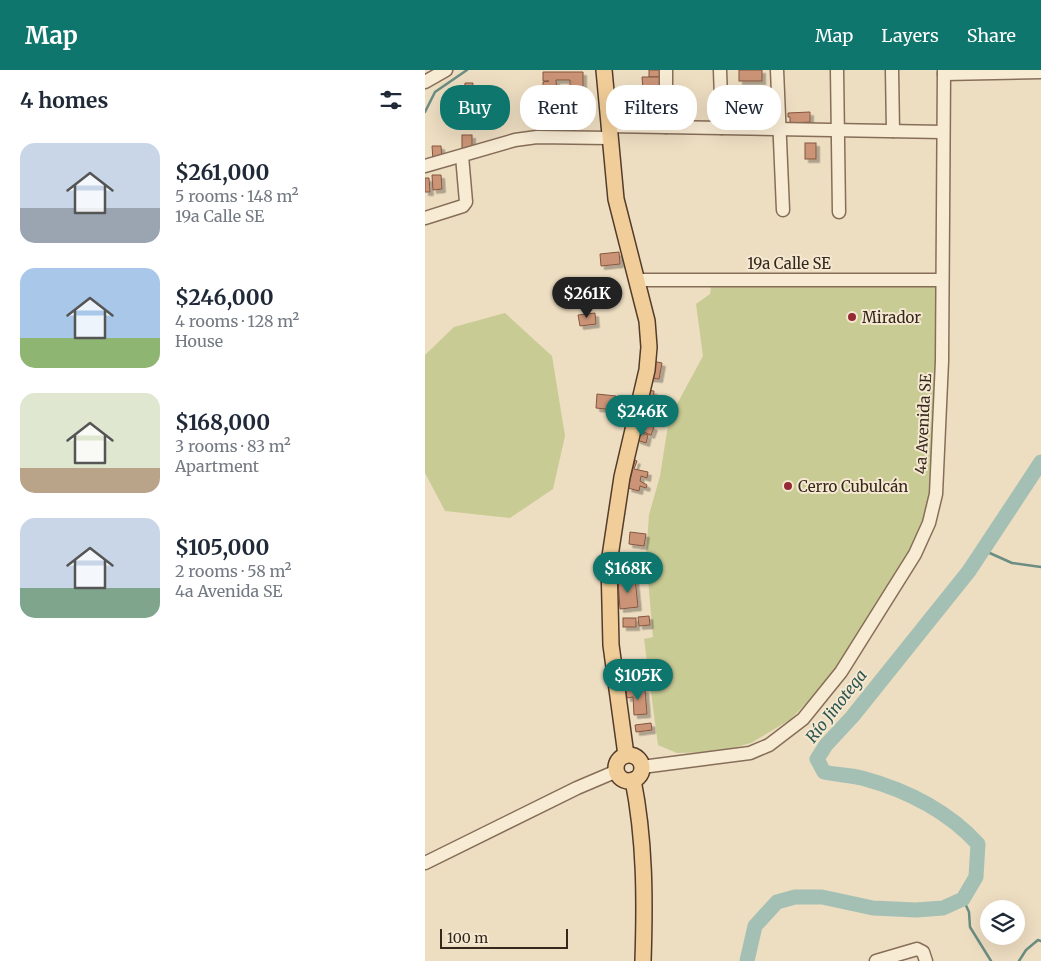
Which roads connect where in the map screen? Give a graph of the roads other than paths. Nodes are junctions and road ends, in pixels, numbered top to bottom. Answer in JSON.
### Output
{"nodes":[{"id":1,"x":446,"y":70,"type":"edge"},
{"id":2,"x":604,"y":70,"type":"edge"},
{"id":3,"x":666,"y":70,"type":"edge"},
{"id":4,"x":720,"y":70,"type":"edge"},
{"id":5,"x":777,"y":70,"type":"edge"},
{"id":6,"x":837,"y":70,"type":"edge"},
{"id":7,"x":892,"y":70,"type":"edge"},
{"id":8,"x":944,"y":72,"type":"edge"},
{"id":9,"x":1041,"y":72,"type":"edge"},
{"id":10,"x":425,"y":82,"type":"edge"},
{"id":11,"x":666,"y":85,"type":"edge"},
{"id":12,"x":721,"y":85,"type":"edge"},
{"id":13,"x":778,"y":85,"type":"edge"},
{"id":14,"x":781,"y":129,"type":"edge"},
{"id":15,"x":620,"y":130,"type":"edge"},
{"id":16,"x":779,"y":130,"type":"edge"},
{"id":17,"x":839,"y":130,"type":"junction"},
{"id":18,"x":893,"y":131,"type":"junction"},
{"id":19,"x":609,"y":132,"type":"junction"},
{"id":20,"x":943,"y":132,"type":"junction"},
{"id":21,"x":462,"y":156,"type":"junction"},
{"id":22,"x":425,"y":166,"type":"edge"},
{"id":23,"x":783,"y":210,"type":"dead end"},
{"id":24,"x":839,"y":212,"type":"dead end"},
{"id":25,"x":425,"y":218,"type":"edge"},
{"id":26,"x":636,"y":280,"type":"junction"},
{"id":27,"x":942,"y":280,"type":"junction"},
{"id":28,"x":626,"y":755,"type":"junction"},
{"id":29,"x":642,"y":767,"type":"junction"},
{"id":30,"x":617,"y":771,"type":"junction"},
{"id":31,"x":633,"y":780,"type":"junction"},
{"id":32,"x":425,"y":863,"type":"edge"},
{"id":33,"x":643,"y":961,"type":"edge"},
{"id":34,"x":876,"y":961,"type":"edge"},
{"id":35,"x":925,"y":961,"type":"edge"}],
"edges":[{"from":1,"to":10,"type":"street"},
{"from":2,"to":19,"type":"main road"},
{"from":3,"to":11,"type":"street"},
{"from":4,"to":12,"type":"street"},
{"from":5,"to":13,"type":"street"},
{"from":6,"to":17,"type":"street"},
{"from":7,"to":18,"type":"street"},
{"from":8,"to":9,"type":"street"},
{"from":8,"to":20,"type":"street","name":"4a Avenida SE"},
{"from":14,"to":17,"type":"street"},
{"from":15,"to":19,"type":"street"},
{"from":16,"to":23,"type":"street"},
{"from":17,"to":18,"type":"street"},
{"from":17,"to":24,"type":"street"},
{"from":18,"to":20,"type":"street"},
{"from":19,"to":21,"type":"street"},
{"from":19,"to":26,"type":"main road"},
{"from":20,"to":27,"type":"street","name":"4a Avenida SE"},
{"from":21,"to":22,"type":"street"},
{"from":21,"to":25,"type":"street"},
{"from":26,"to":27,"type":"street","name":"19a Calle SE"},
{"from":26,"to":28,"type":"main road"},
{"from":27,"to":29,"type":"street","name":"4a Avenida SE"},
{"from":28,"to":29,"type":"main road"},
{"from":28,"to":30,"type":"main road"},
{"from":29,"to":31,"type":"main road"},
{"from":30,"to":31,"type":"main road"},
{"from":30,"to":32,"type":"street"},
{"from":31,"to":33,"type":"main road"},
{"from":34,"to":35,"type":"street"}]}
